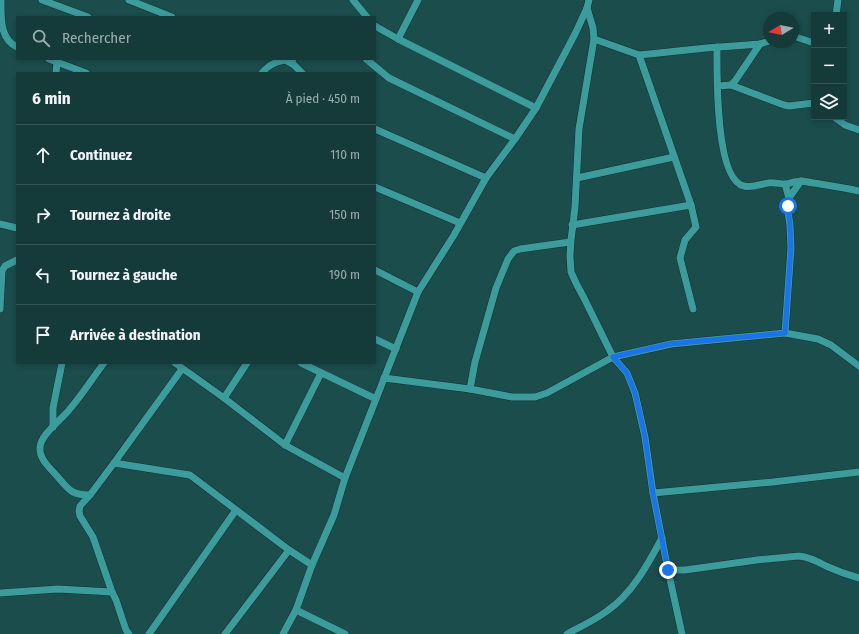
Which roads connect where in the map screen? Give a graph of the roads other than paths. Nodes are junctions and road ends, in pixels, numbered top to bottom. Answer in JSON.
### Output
{"nodes":[{"id":1,"x":0,"y":0,"type":"edge"},
{"id":2,"x":42,"y":0,"type":"edge"},
{"id":3,"x":129,"y":0,"type":"edge"},
{"id":4,"x":353,"y":0,"type":"edge"},
{"id":5,"x":418,"y":0,"type":"edge"},
{"id":6,"x":588,"y":0,"type":"edge"},
{"id":7,"x":838,"y":0,"type":"edge"},
{"id":8,"x":587,"y":8,"type":"junction"},
{"id":9,"x":836,"y":12,"type":"edge"},
{"id":10,"x":85,"y":16,"type":"edge"},
{"id":11,"x":169,"y":16,"type":"edge"},
{"id":12,"x":366,"y":16,"type":"edge"},
{"id":13,"x":376,"y":27,"type":"edge"},
{"id":14,"x":799,"y":38,"type":"edge"},
{"id":15,"x":398,"y":39,"type":"junction"},
{"id":16,"x":594,"y":39,"type":"junction"},
{"id":17,"x":811,"y":42,"type":"edge"},
{"id":18,"x":763,"y":43,"type":"edge"},
{"id":19,"x":760,"y":44,"type":"junction"},
{"id":20,"x":16,"y":47,"type":"edge"},
{"id":21,"x":717,"y":47,"type":"junction"},
{"id":22,"x":639,"y":55,"type":"junction"},
{"id":23,"x":52,"y":60,"type":"edge"},
{"id":24,"x":285,"y":60,"type":"edge"},
{"id":25,"x":367,"y":60,"type":"edge"},
{"id":26,"x":57,"y":62,"type":"junction"},
{"id":27,"x":56,"y":72,"type":"edge"},
{"id":28,"x":83,"y":72,"type":"edge"},
{"id":29,"x":263,"y":72,"type":"edge"},
{"id":30,"x":301,"y":72,"type":"edge"},
{"id":31,"x":731,"y":85,"type":"junction"},
{"id":32,"x":718,"y":86,"type":"junction"},
{"id":33,"x":811,"y":103,"type":"edge"},
{"id":34,"x":536,"y":108,"type":"junction"},
{"id":35,"x":838,"y":120,"type":"edge"},
{"id":36,"x":376,"y":129,"type":"edge"},
{"id":37,"x":859,"y":130,"type":"edge"},
{"id":38,"x":515,"y":139,"type":"junction"},
{"id":39,"x":674,"y":157,"type":"junction"},
{"id":40,"x":486,"y":178,"type":"junction"},
{"id":41,"x":577,"y":178,"type":"junction"},
{"id":42,"x":801,"y":181,"type":"junction"},
{"id":43,"x":785,"y":184,"type":"junction"},
{"id":44,"x":376,"y":187,"type":"edge"},
{"id":45,"x":859,"y":190,"type":"edge"},
{"id":46,"x":789,"y":198,"type":"junction"},
{"id":47,"x":691,"y":205,"type":"junction"},
{"id":48,"x":0,"y":224,"type":"edge"},
{"id":49,"x":460,"y":224,"type":"junction"},
{"id":50,"x":572,"y":225,"type":"junction"},
{"id":51,"x":16,"y":228,"type":"edge"},
{"id":52,"x":570,"y":242,"type":"junction"},
{"id":53,"x":16,"y":260,"type":"edge"},
{"id":54,"x":376,"y":271,"type":"edge"},
{"id":55,"x":418,"y":292,"type":"junction"},
{"id":56,"x":0,"y":309,"type":"edge"},
{"id":57,"x":694,"y":309,"type":"dead end"},
{"id":58,"x":785,"y":333,"type":"junction"},
{"id":59,"x":376,"y":339,"type":"edge"},
{"id":60,"x":396,"y":349,"type":"junction"},
{"id":61,"x":613,"y":357,"type":"junction"},
{"id":62,"x":62,"y":364,"type":"edge"},
{"id":63,"x":103,"y":364,"type":"edge"},
{"id":64,"x":246,"y":364,"type":"edge"},
{"id":65,"x":303,"y":364,"type":"edge"},
{"id":66,"x":178,"y":365,"type":"edge"},
{"id":67,"x":859,"y":366,"type":"edge"},
{"id":68,"x":321,"y":373,"type":"junction"},
{"id":69,"x":384,"y":378,"type":"junction"},
{"id":70,"x":470,"y":388,"type":"junction"},
{"id":71,"x":224,"y":398,"type":"junction"},
{"id":72,"x":376,"y":399,"type":"junction"},
{"id":73,"x":53,"y":426,"type":"junction"},
{"id":74,"x":286,"y":445,"type":"junction"},
{"id":75,"x":114,"y":463,"type":"junction"},
{"id":76,"x":859,"y":472,"type":"edge"},
{"id":77,"x":345,"y":478,"type":"junction"},
{"id":78,"x":653,"y":494,"type":"junction"},
{"id":79,"x":90,"y":495,"type":"junction"},
{"id":80,"x":236,"y":510,"type":"junction"},
{"id":81,"x":662,"y":538,"type":"junction"},
{"id":82,"x":289,"y":550,"type":"junction"},
{"id":83,"x":312,"y":565,"type":"junction"},
{"id":84,"x":668,"y":570,"type":"junction"},
{"id":85,"x":859,"y":578,"type":"edge"},
{"id":86,"x":112,"y":592,"type":"junction"},
{"id":87,"x":0,"y":593,"type":"edge"},
{"id":88,"x":296,"y":610,"type":"junction"},
{"id":89,"x":128,"y":634,"type":"edge"},
{"id":90,"x":149,"y":634,"type":"edge"},
{"id":91,"x":225,"y":634,"type":"edge"},
{"id":92,"x":282,"y":634,"type":"edge"},
{"id":93,"x":345,"y":634,"type":"edge"},
{"id":94,"x":567,"y":634,"type":"edge"},
{"id":95,"x":682,"y":634,"type":"edge"}],
"edges":[{"from":1,"to":20,"type":"street"},
{"from":2,"to":10,"type":"street"},
{"from":3,"to":11,"type":"street"},
{"from":4,"to":12,"type":"street"},
{"from":5,"to":15,"type":"street"},
{"from":6,"to":8,"type":"street"},
{"from":7,"to":9,"type":"street"},
{"from":8,"to":16,"type":"street"},
{"from":8,"to":34,"type":"street"},
{"from":13,"to":15,"type":"street"},
{"from":14,"to":17,"type":"street"},
{"from":15,"to":34,"type":"street"},
{"from":16,"to":22,"type":"street"},
{"from":16,"to":41,"type":"street"},
{"from":18,"to":19,"type":"street"},
{"from":19,"to":21,"type":"street"},
{"from":19,"to":31,"type":"street"},
{"from":21,"to":22,"type":"street"},
{"from":21,"to":32,"type":"street"},
{"from":22,"to":39,"type":"street"},
{"from":23,"to":26,"type":"street"},
{"from":24,"to":29,"type":"street"},
{"from":24,"to":30,"type":"street"},
{"from":25,"to":38,"type":"street"},
{"from":26,"to":27,"type":"street"},
{"from":26,"to":28,"type":"street"},
{"from":31,"to":32,"type":"street"},
{"from":31,"to":33,"type":"street"},
{"from":32,"to":43,"type":"street"},
{"from":34,"to":38,"type":"street"},
{"from":35,"to":37,"type":"street"},
{"from":36,"to":40,"type":"street"},
{"from":38,"to":40,"type":"street"},
{"from":39,"to":41,"type":"street"},
{"from":39,"to":47,"type":"street"},
{"from":40,"to":49,"type":"street"},
{"from":41,"to":50,"type":"street"},
{"from":42,"to":43,"type":"street"},
{"from":42,"to":45,"type":"street"},
{"from":42,"to":46,"type":"street"},
{"from":43,"to":46,"type":"street"},
{"from":44,"to":49,"type":"street"},
{"from":46,"to":58,"type":"street"},
{"from":47,"to":50,"type":"street"},
{"from":47,"to":57,"type":"street"},
{"from":48,"to":51,"type":"street"},
{"from":49,"to":55,"type":"street"},
{"from":50,"to":52,"type":"street"},
{"from":52,"to":61,"type":"street"},
{"from":52,"to":70,"type":"street"},
{"from":53,"to":56,"type":"street"},
{"from":54,"to":55,"type":"street"},
{"from":55,"to":60,"type":"street"},
{"from":58,"to":61,"type":"street"},
{"from":58,"to":67,"type":"street"},
{"from":59,"to":60,"type":"street"},
{"from":60,"to":69,"type":"street"},
{"from":61,"to":70,"type":"street"},
{"from":61,"to":78,"type":"street"},
{"from":62,"to":73,"type":"street"},
{"from":63,"to":73,"type":"street"},
{"from":64,"to":71,"type":"street"},
{"from":65,"to":68,"type":"street"},
{"from":66,"to":71,"type":"street"},
{"from":66,"to":75,"type":"street"},
{"from":68,"to":72,"type":"street"},
{"from":68,"to":74,"type":"street"},
{"from":69,"to":70,"type":"street"},
{"from":69,"to":72,"type":"street"},
{"from":71,"to":74,"type":"street"},
{"from":72,"to":77,"type":"street"},
{"from":73,"to":79,"type":"street"},
{"from":74,"to":77,"type":"street"},
{"from":75,"to":79,"type":"street"},
{"from":75,"to":80,"type":"street"},
{"from":76,"to":78,"type":"street"},
{"from":77,"to":83,"type":"street"},
{"from":78,"to":81,"type":"street"},
{"from":79,"to":86,"type":"street"},
{"from":80,"to":82,"type":"street"},
{"from":80,"to":90,"type":"street"},
{"from":81,"to":84,"type":"street"},
{"from":81,"to":94,"type":"street"},
{"from":82,"to":83,"type":"street"},
{"from":82,"to":91,"type":"street"},
{"from":83,"to":88,"type":"street"},
{"from":84,"to":85,"type":"street"},
{"from":84,"to":95,"type":"street"},
{"from":86,"to":87,"type":"street"},
{"from":86,"to":89,"type":"street"},
{"from":88,"to":92,"type":"street"},
{"from":88,"to":93,"type":"street"}]}
